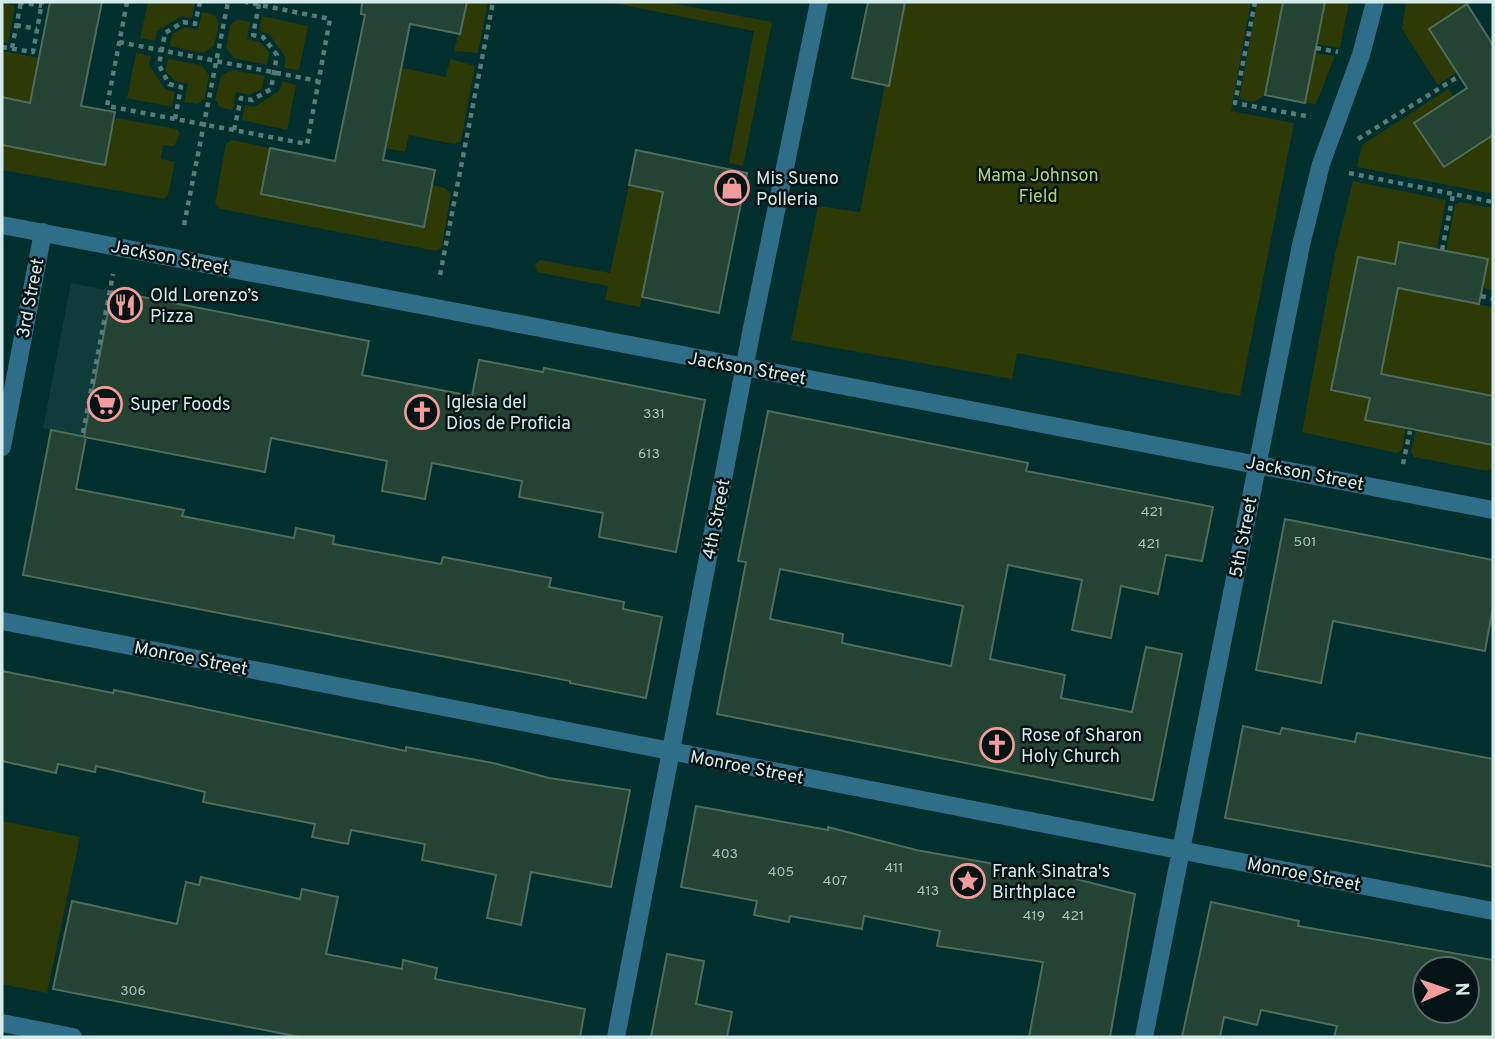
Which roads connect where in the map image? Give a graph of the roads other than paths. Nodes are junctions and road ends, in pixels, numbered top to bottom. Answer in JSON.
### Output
{"nodes":[{"id":1,"x":819,"y":2,"type":"edge"},
{"id":2,"x":1375,"y":2,"type":"edge"},
{"id":3,"x":2,"y":225,"type":"edge"},
{"id":4,"x":43,"y":232,"type":"junction"},
{"id":5,"x":744,"y":367,"type":"junction"},
{"id":6,"x":2,"y":447,"type":"edge"},
{"id":7,"x":1257,"y":464,"type":"junction"},
{"id":8,"x":1493,"y":510,"type":"edge"},
{"id":9,"x":2,"y":621,"type":"edge"},
{"id":10,"x":672,"y":753,"type":"junction"},
{"id":11,"x":1181,"y":849,"type":"junction"},
{"id":12,"x":1493,"y":911,"type":"edge"},
{"id":13,"x":2,"y":1023,"type":"edge"},
{"id":14,"x":73,"y":1037,"type":"edge"},
{"id":15,"x":617,"y":1037,"type":"edge"},
{"id":16,"x":1144,"y":1037,"type":"edge"}],
"edges":[{"from":1,"to":5,"type":"street","name":"4th Street"},
{"from":2,"to":7,"type":"street","name":"5th Street"},
{"from":3,"to":4,"type":"street","name":"Jackson Street"},
{"from":4,"to":5,"type":"street","name":"Jackson Street"},
{"from":4,"to":6,"type":"street","name":"3rd Street"},
{"from":5,"to":7,"type":"street","name":"Jackson Street"},
{"from":5,"to":10,"type":"street","name":"4th Street"},
{"from":7,"to":8,"type":"street","name":"Jackson Street"},
{"from":7,"to":11,"type":"street","name":"5th Street"},
{"from":9,"to":10,"type":"street","name":"Monroe Street"},
{"from":10,"to":11,"type":"street","name":"Monroe Street"},
{"from":10,"to":15,"type":"street","name":"4th Street"},
{"from":11,"to":12,"type":"street","name":"Monroe Street"},
{"from":11,"to":16,"type":"street","name":"5th Street"},
{"from":13,"to":14,"type":"street"}]}
